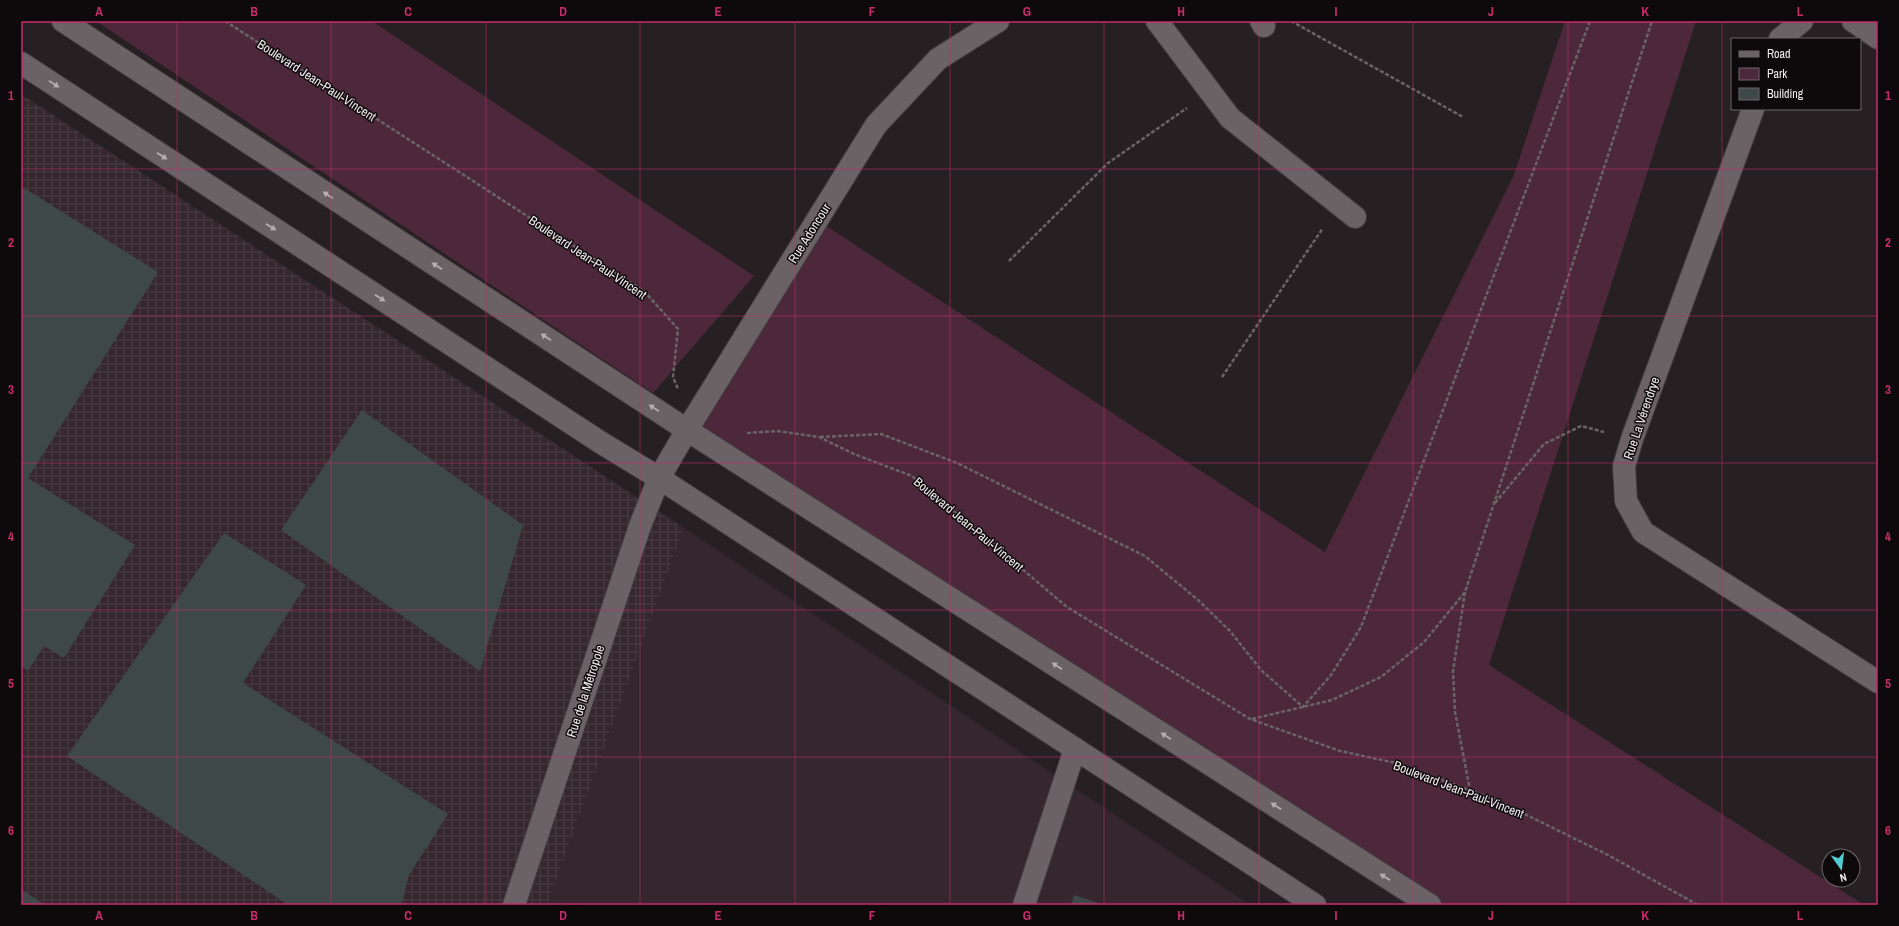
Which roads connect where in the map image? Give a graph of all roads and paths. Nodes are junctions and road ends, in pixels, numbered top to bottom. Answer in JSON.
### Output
{"nodes":[{"id":1,"x":63,"y":21,"type":"edge"},
{"id":2,"x":224,"y":21,"type":"edge"},
{"id":3,"x":998,"y":21,"type":"edge"},
{"id":4,"x":1158,"y":21,"type":"edge"},
{"id":5,"x":1291,"y":21,"type":"edge"},
{"id":6,"x":1590,"y":21,"type":"edge"},
{"id":7,"x":1652,"y":21,"type":"edge"},
{"id":8,"x":1802,"y":21,"type":"edge"},
{"id":9,"x":1853,"y":21,"type":"edge"},
{"id":10,"x":1781,"y":38,"type":"edge"},
{"id":11,"x":1878,"y":38,"type":"edge"},
{"id":12,"x":21,"y":63,"type":"edge"},
{"id":13,"x":1210,"y":91,"type":"junction"},
{"id":14,"x":1753,"y":110,"type":"edge"},
{"id":15,"x":1463,"y":118,"type":"dead end"},
{"id":16,"x":1346,"y":211,"type":"joint"},
{"id":17,"x":1009,"y":261,"type":"dead end"},
{"id":18,"x":1222,"y":378,"type":"dead end"},
{"id":19,"x":690,"y":425,"type":"junction"},
{"id":20,"x":745,"y":433,"type":"dead end"},
{"id":21,"x":819,"y":437,"type":"junction"},
{"id":22,"x":1632,"y":439,"type":"junction"},
{"id":23,"x":659,"y":478,"type":"junction"},
{"id":24,"x":1493,"y":505,"type":"junction"},
{"id":25,"x":1465,"y":592,"type":"junction"},
{"id":26,"x":1878,"y":682,"type":"edge"},
{"id":27,"x":1303,"y":707,"type":"junction"},
{"id":28,"x":1250,"y":719,"type":"junction"},
{"id":29,"x":1075,"y":749,"type":"junction"},
{"id":30,"x":1470,"y":790,"type":"junction"},
{"id":31,"x":1409,"y":899,"type":"edge"},
{"id":32,"x":514,"y":905,"type":"edge"},
{"id":33,"x":1024,"y":905,"type":"edge"},
{"id":34,"x":1314,"y":905,"type":"edge"},
{"id":35,"x":1430,"y":905,"type":"edge"},
{"id":36,"x":1698,"y":905,"type":"edge"}],
"edges":[{"from":19,"to":1,"type":"street","one_way":true},
{"from":2,"to":19,"type":"path","name":"Boulevard Jean-Paul-Vincent"},
{"from":3,"to":19,"type":"street","name":"Rue Adoncour"},
{"from":4,"to":13,"type":"street"},
{"from":5,"to":15,"type":"path"},
{"from":6,"to":27,"type":"path"},
{"from":7,"to":24,"type":"path"},
{"from":8,"to":10,"type":"street"},
{"from":9,"to":11,"type":"street"},
{"from":12,"to":23,"type":"street","one_way":true},
{"from":13,"to":16,"type":"street"},
{"from":13,"to":17,"type":"path"},
{"from":14,"to":22,"type":"street","name":"Rue La Vérendrye"},
{"from":16,"to":18,"type":"path"},
{"from":19,"to":23,"type":"street","name":"Rue Adoncour"},
{"from":31,"to":19,"type":"street","one_way":true},
{"from":20,"to":21,"type":"path","name":"Boulevard Jean-Paul-Vincent"},
{"from":21,"to":27,"type":"path"},
{"from":21,"to":28,"type":"path","name":"Boulevard Jean-Paul-Vincent"},
{"from":22,"to":24,"type":"path"},
{"from":22,"to":26,"type":"street","name":"Rue La Vérendrye"},
{"from":23,"to":29,"type":"street"},
{"from":23,"to":32,"type":"street","name":"Rue de la Métropole"},
{"from":24,"to":25,"type":"path"},
{"from":25,"to":27,"type":"path"},
{"from":25,"to":30,"type":"path"},
{"from":27,"to":28,"type":"path"},
{"from":28,"to":30,"type":"path","name":"Boulevard Jean-Paul-Vincent"},
{"from":29,"to":33,"type":"street"},
{"from":29,"to":34,"type":"street"},
{"from":30,"to":36,"type":"path","name":"Boulevard Jean-Paul-Vincent"},
{"from":31,"to":35,"type":"street"}]}
